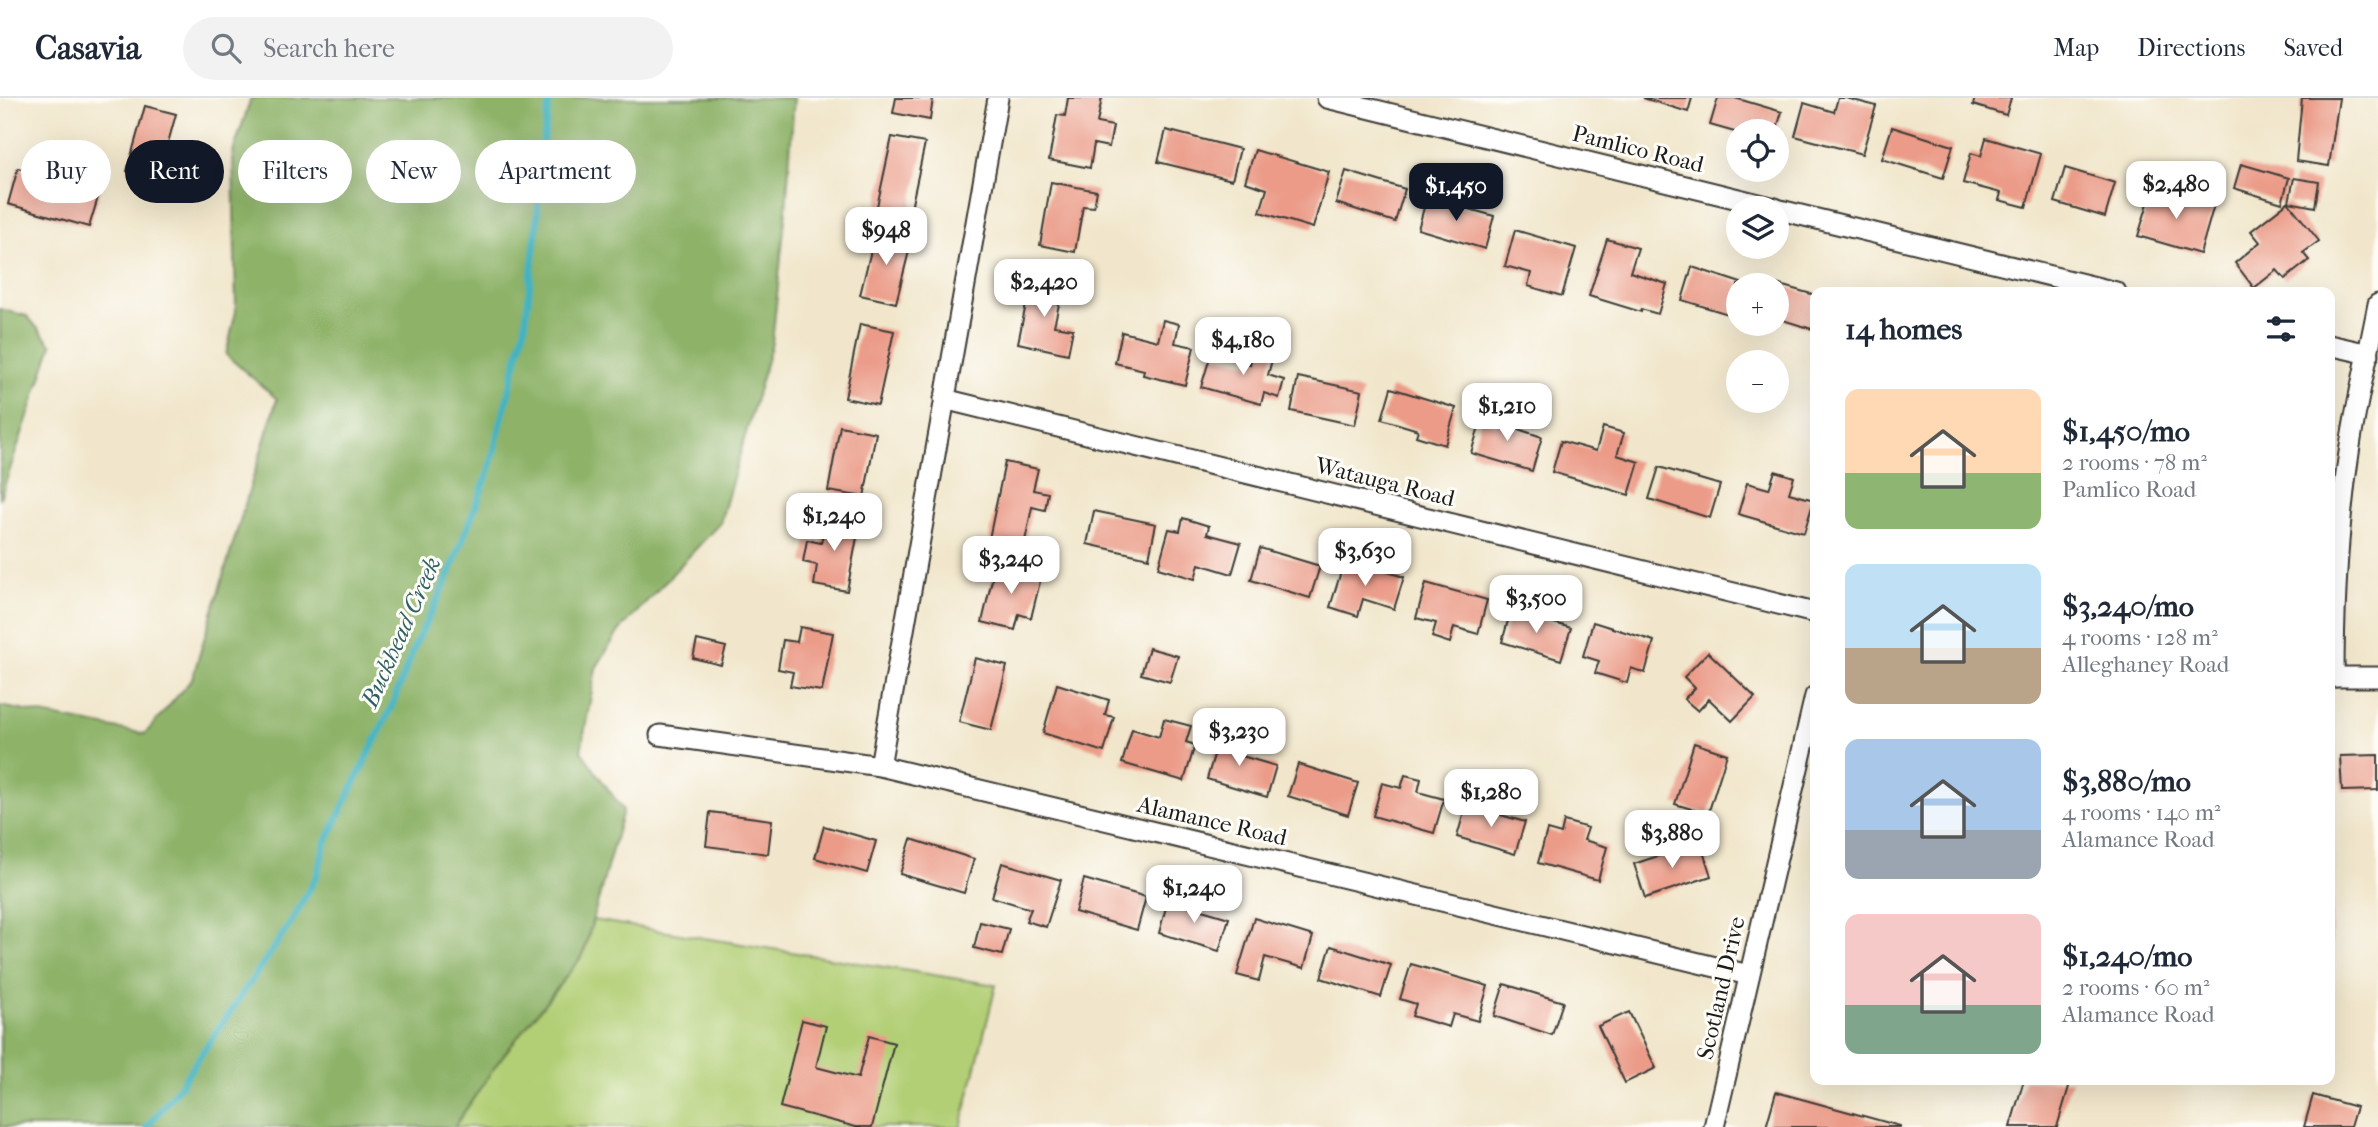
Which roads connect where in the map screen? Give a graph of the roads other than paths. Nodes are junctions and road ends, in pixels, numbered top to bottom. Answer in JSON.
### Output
{"nodes":[{"id":1,"x":998,"y":98,"type":"edge"},
{"id":2,"x":1327,"y":98,"type":"edge"},
{"id":3,"x":1727,"y":196,"type":"edge"},
{"id":4,"x":1789,"y":211,"type":"edge"},
{"id":5,"x":2096,"y":287,"type":"edge"},
{"id":6,"x":2378,"y":304,"type":"edge"},
{"id":7,"x":2335,"y":346,"type":"edge"},
{"id":8,"x":2369,"y":354,"type":"junction"},
{"id":9,"x":944,"y":399,"type":"junction"},
{"id":10,"x":2335,"y":595,"type":"edge"},
{"id":11,"x":1810,"y":612,"type":"edge"},
{"id":12,"x":2335,"y":677,"type":"edge"},
{"id":13,"x":2378,"y":677,"type":"edge"},
{"id":14,"x":1810,"y":717,"type":"edge"},
{"id":15,"x":660,"y":735,"type":"dead end"},
{"id":16,"x":880,"y":766,"type":"junction"},
{"id":17,"x":1749,"y":975,"type":"junction"},
{"id":18,"x":1714,"y":1127,"type":"edge"}],
"edges":[{"from":1,"to":9,"type":"street"},
{"from":2,"to":3,"type":"street","name":"Pamlico Road"},
{"from":4,"to":5,"type":"street","name":"Pamlico Road"},
{"from":6,"to":8,"type":"street"},
{"from":7,"to":8,"type":"street"},
{"from":8,"to":10,"type":"street"},
{"from":9,"to":11,"type":"street","name":"Watauga Road"},
{"from":9,"to":16,"type":"street"},
{"from":12,"to":13,"type":"street"},
{"from":14,"to":17,"type":"street","name":"Scotland Drive"},
{"from":15,"to":16,"type":"street","name":"Alamance Road"},
{"from":16,"to":17,"type":"street","name":"Alamance Road"},
{"from":17,"to":18,"type":"street","name":"Scotland Drive"}]}
